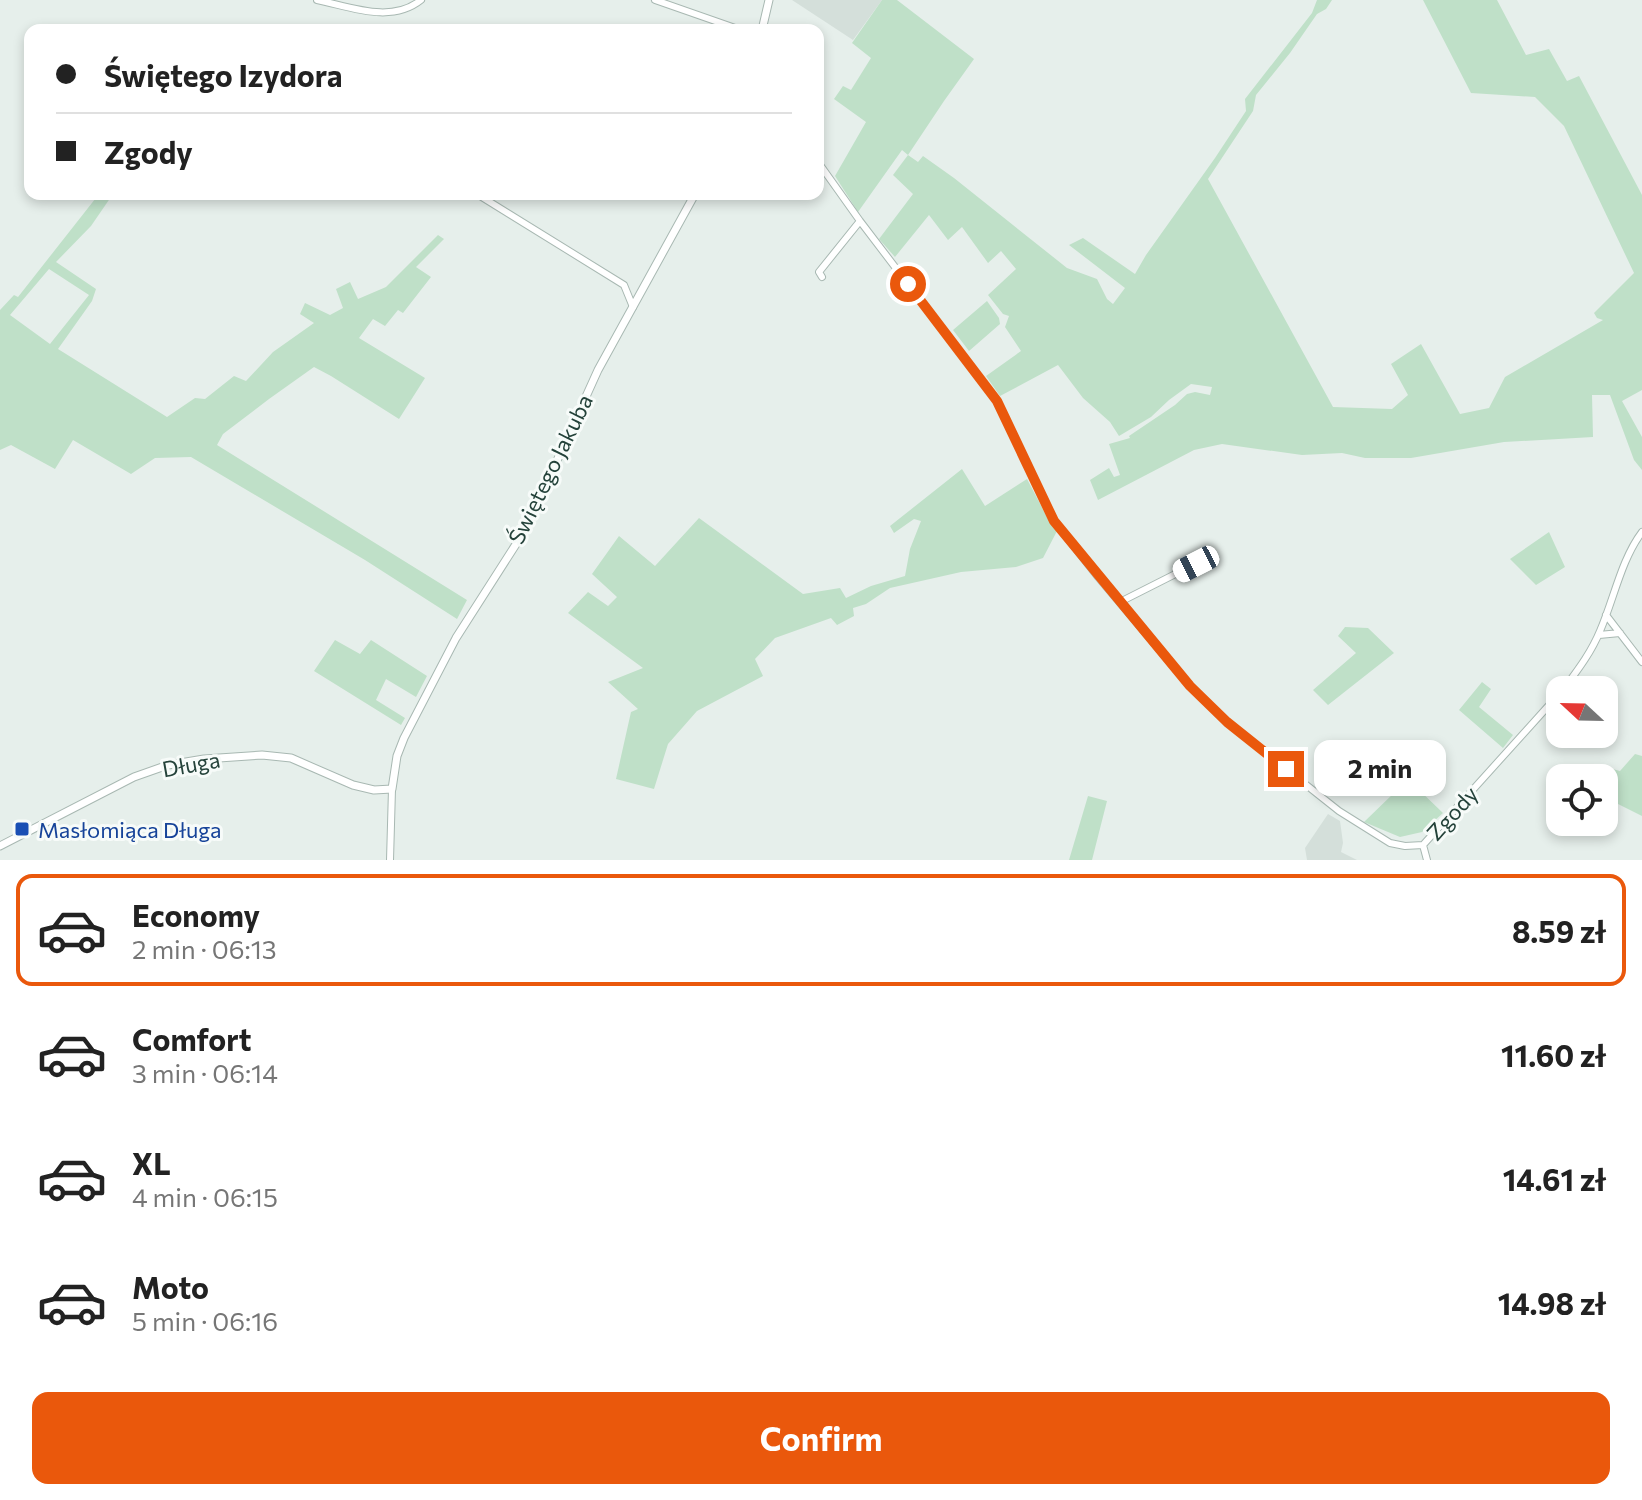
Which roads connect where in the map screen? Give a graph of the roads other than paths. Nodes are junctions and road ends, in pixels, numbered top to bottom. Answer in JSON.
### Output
{"nodes":[{"id":1,"x":317,"y":0,"type":"edge"},
{"id":2,"x":421,"y":0,"type":"edge"},
{"id":3,"x":655,"y":0,"type":"edge"},
{"id":4,"x":769,"y":0,"type":"edge"},
{"id":5,"x":725,"y":24,"type":"edge"},
{"id":6,"x":763,"y":24,"type":"edge"},
{"id":7,"x":824,"y":170,"type":"edge"},
{"id":8,"x":487,"y":200,"type":"edge"},
{"id":9,"x":692,"y":200,"type":"edge"},
{"id":10,"x":860,"y":221,"type":"junction"},
{"id":11,"x":822,"y":277,"type":"dead end"},
{"id":12,"x":633,"y":307,"type":"junction"},
{"id":13,"x":1642,"y":532,"type":"edge"},
{"id":14,"x":1209,"y":557,"type":"dead end"},
{"id":15,"x":1120,"y":602,"type":"junction"},
{"id":16,"x":1606,"y":615,"type":"junction"},
{"id":17,"x":1620,"y":633,"type":"junction"},
{"id":18,"x":1599,"y":635,"type":"junction"},
{"id":19,"x":1642,"y":662,"type":"edge"},
{"id":20,"x":1573,"y":676,"type":"edge"},
{"id":21,"x":1546,"y":709,"type":"edge"},
{"id":22,"x":392,"y":789,"type":"junction"},
{"id":23,"x":1423,"y":845,"type":"junction"},
{"id":24,"x":0,"y":846,"type":"edge"},
{"id":25,"x":390,"y":860,"type":"edge"},
{"id":26,"x":1427,"y":860,"type":"edge"}],
"edges":[{"from":1,"to":2,"type":"street"},
{"from":3,"to":5,"type":"street"},
{"from":4,"to":6,"type":"street"},
{"from":7,"to":10,"type":"street","name":"Zgody"},
{"from":8,"to":12,"type":"street"},
{"from":9,"to":12,"type":"street","name":"Świętego Jakuba"},
{"from":10,"to":11,"type":"street"},
{"from":10,"to":15,"type":"street","name":"Zgody"},
{"from":12,"to":22,"type":"street","name":"Świętego Jakuba"},
{"from":13,"to":16,"type":"street","name":"Zgody"},
{"from":14,"to":15,"type":"street"},
{"from":15,"to":23,"type":"street","name":"Zgody"},
{"from":16,"to":17,"type":"street"},
{"from":16,"to":18,"type":"street","name":"Zgody"},
{"from":17,"to":18,"type":"street"},
{"from":17,"to":19,"type":"street"},
{"from":18,"to":20,"type":"street","name":"Zgody"},
{"from":21,"to":23,"type":"street","name":"Zgody"},
{"from":22,"to":24,"type":"street","name":"Długa"},
{"from":22,"to":25,"type":"street"},
{"from":23,"to":26,"type":"street"}]}
